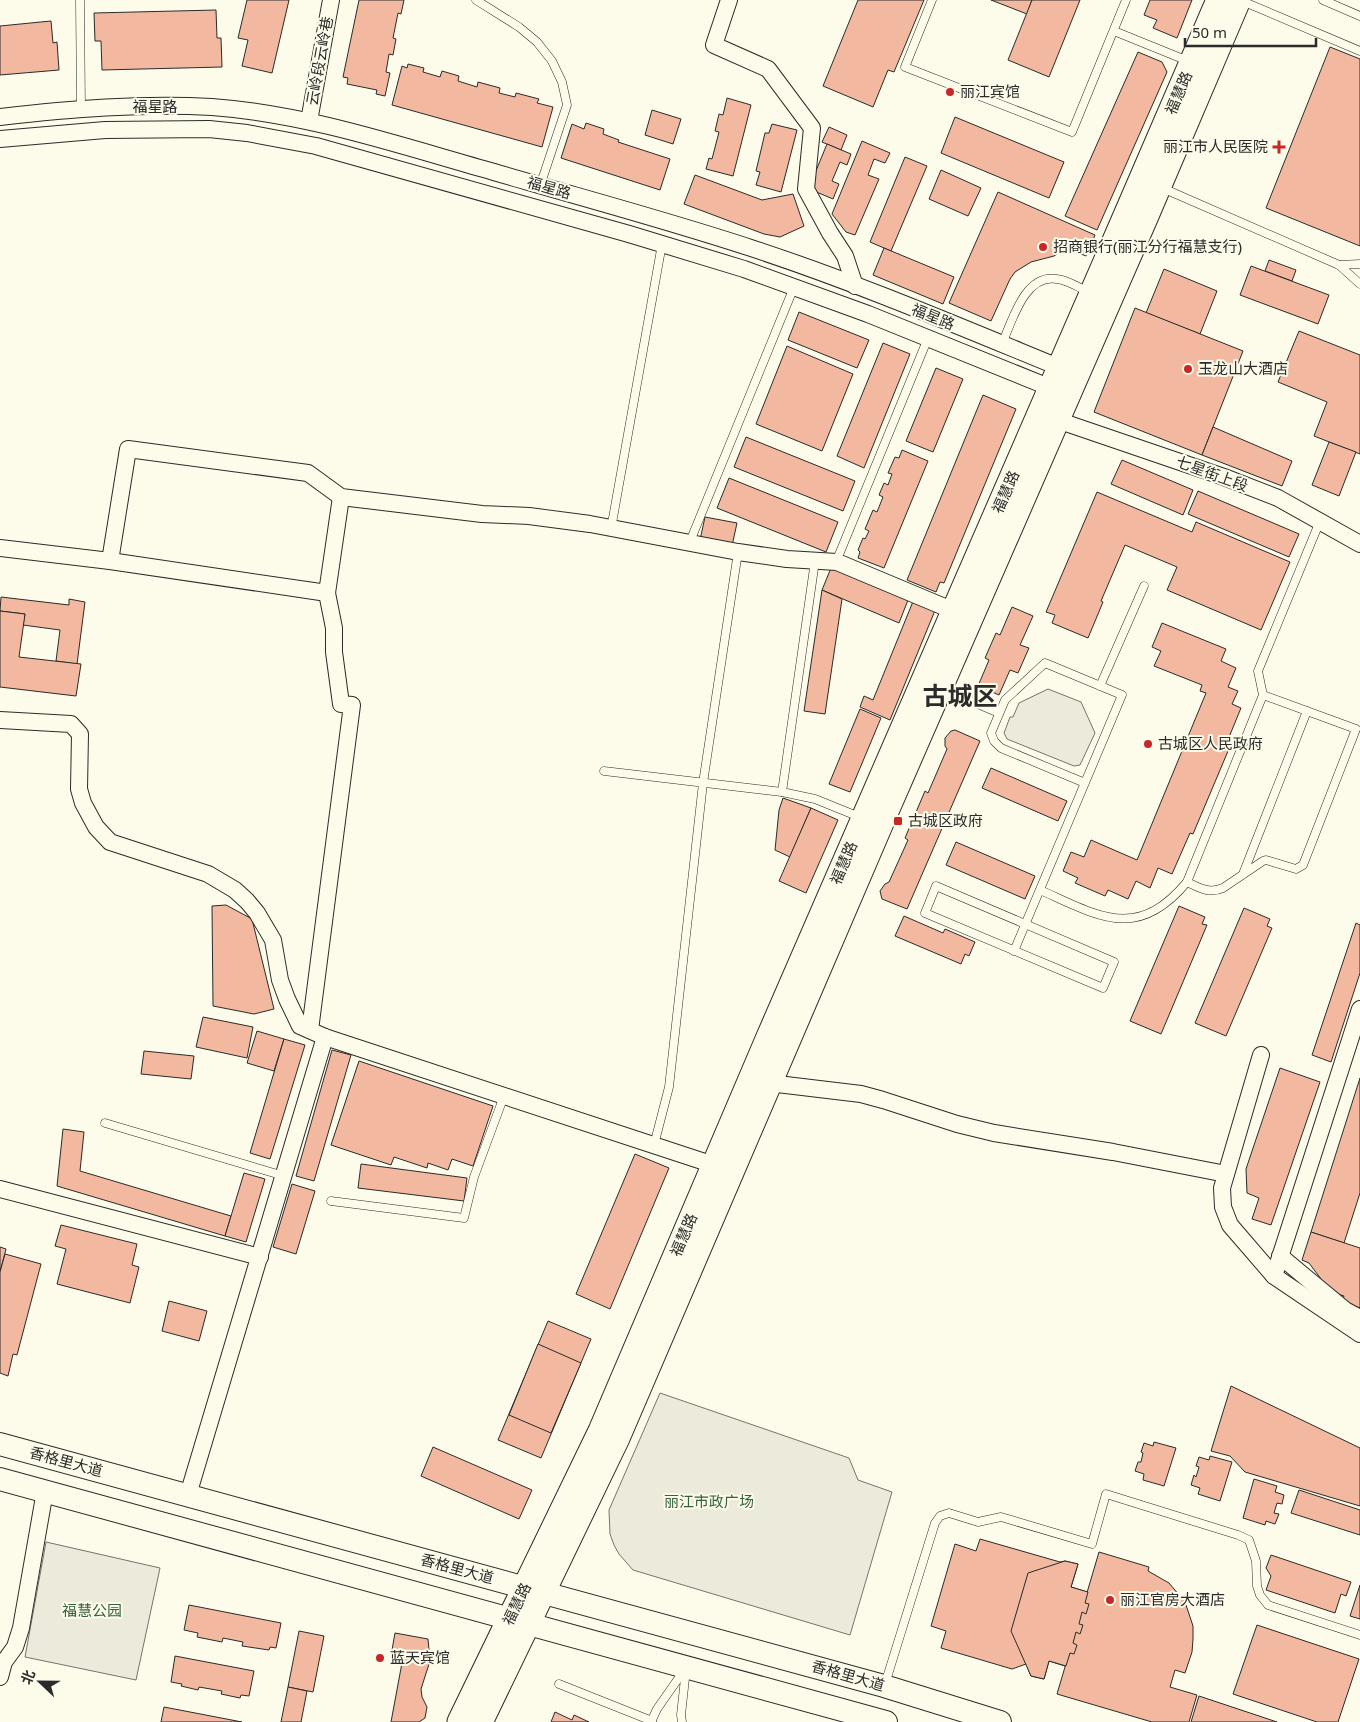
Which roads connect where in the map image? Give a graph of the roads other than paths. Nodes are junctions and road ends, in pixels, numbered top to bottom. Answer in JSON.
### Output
{"nodes":[{"id":1,"x":80,"y":0,"type":"edge"},
{"id":2,"x":331,"y":0,"type":"edge"},
{"id":3,"x":476,"y":0,"type":"edge"},
{"id":4,"x":728,"y":0,"type":"edge"},
{"id":5,"x":932,"y":0,"type":"edge"},
{"id":6,"x":1126,"y":0,"type":"edge"},
{"id":7,"x":1218,"y":0,"type":"edge"},
{"id":8,"x":1238,"y":0,"type":"edge"},
{"id":9,"x":1323,"y":0,"type":"edge"},
{"id":10,"x":1360,"y":16,"type":"edge"},
{"id":11,"x":1114,"y":31,"type":"junction"},
{"id":12,"x":1360,"y":51,"type":"edge"},
{"id":13,"x":1192,"y":62,"type":"junction"},
{"id":14,"x":81,"y":109,"type":"junction"},
{"id":15,"x":0,"y":117,"type":"edge"},
{"id":16,"x":309,"y":121,"type":"junction"},
{"id":17,"x":0,"y":139,"type":"edge"},
{"id":18,"x":540,"y":186,"type":"junction"},
{"id":19,"x":1159,"y":186,"type":"junction"},
{"id":20,"x":662,"y":244,"type":"junction"},
{"id":21,"x":1360,"y":264,"type":"edge"},
{"id":22,"x":1339,"y":265,"type":"junction"},
{"id":23,"x":1360,"y":284,"type":"edge"},
{"id":24,"x":855,"y":286,"type":"junction"},
{"id":25,"x":794,"y":288,"type":"junction"},
{"id":26,"x":1092,"y":293,"type":"junction"},
{"id":27,"x":928,"y":338,"type":"junction"},
{"id":28,"x":1002,"y":344,"type":"junction"},
{"id":29,"x":1064,"y":381,"type":"junction"},
{"id":30,"x":1057,"y":420,"type":"junction"},
{"id":31,"x":341,"y":498,"type":"junction"},
{"id":32,"x":1320,"y":521,"type":"junction"},
{"id":33,"x":611,"y":528,"type":"junction"},
{"id":34,"x":689,"y":544,"type":"junction"},
{"id":35,"x":1360,"y":544,"type":"edge"},
{"id":36,"x":0,"y":548,"type":"edge"},
{"id":37,"x":738,"y":552,"type":"junction"},
{"id":38,"x":110,"y":561,"type":"junction"},
{"id":39,"x":815,"y":561,"type":"junction"},
{"id":40,"x":836,"y":562,"type":"junction"},
{"id":41,"x":1144,"y":586,"type":"dead end"},
{"id":42,"x":327,"y":593,"type":"junction"},
{"id":43,"x":954,"y":610,"type":"junction"},
{"id":44,"x":1100,"y":686,"type":"junction"},
{"id":45,"x":940,"y":687,"type":"junction"},
{"id":46,"x":1262,"y":695,"type":"junction"},
{"id":47,"x":1307,"y":711,"type":"junction"},
{"id":48,"x":999,"y":713,"type":"junction"},
{"id":49,"x":0,"y":720,"type":"edge"},
{"id":50,"x":604,"y":771,"type":"dead end"},
{"id":51,"x":703,"y":783,"type":"junction"},
{"id":52,"x":1085,"y":783,"type":"junction"},
{"id":53,"x":782,"y":792,"type":"junction"},
{"id":54,"x":864,"y":818,"type":"junction"},
{"id":55,"x":1244,"y":874,"type":"junction"},
{"id":56,"x":1186,"y":882,"type":"junction"},
{"id":57,"x":1040,"y":890,"type":"junction"},
{"id":58,"x":1026,"y":924,"type":"junction"},
{"id":59,"x":1014,"y":951,"type":"junction"},
{"id":60,"x":1360,"y":1009,"type":"edge"},
{"id":61,"x":310,"y":1030,"type":"junction"},
{"id":62,"x":325,"y":1037,"type":"junction"},
{"id":63,"x":1261,"y":1055,"type":"dead end"},
{"id":64,"x":769,"y":1083,"type":"junction"},
{"id":65,"x":504,"y":1096,"type":"junction"},
{"id":66,"x":105,"y":1123,"type":"dead end"},
{"id":67,"x":654,"y":1145,"type":"junction"},
{"id":68,"x":714,"y":1165,"type":"junction"},
{"id":69,"x":1226,"y":1174,"type":"junction"},
{"id":70,"x":284,"y":1176,"type":"junction"},
{"id":71,"x":0,"y":1189,"type":"edge"},
{"id":72,"x":331,"y":1201,"type":"dead end"},
{"id":73,"x":1280,"y":1256,"type":"junction"},
{"id":74,"x":260,"y":1257,"type":"junction"},
{"id":75,"x":1274,"y":1276,"type":"junction"},
{"id":76,"x":1360,"y":1318,"type":"edge"},
{"id":77,"x":1360,"y":1334,"type":"edge"},
{"id":78,"x":0,"y":1444,"type":"edge"},
{"id":79,"x":0,"y":1479,"type":"edge"},
{"id":80,"x":45,"y":1491,"type":"junction"},
{"id":81,"x":188,"y":1495,"type":"junction"},
{"id":82,"x":534,"y":1590,"type":"junction"},
{"id":83,"x":519,"y":1621,"type":"junction"},
{"id":84,"x":1360,"y":1635,"type":"edge"},
{"id":85,"x":686,"y":1667,"type":"junction"},
{"id":86,"x":0,"y":1677,"type":"edge"},
{"id":87,"x":560,"y":1684,"type":"dead end"},
{"id":88,"x":884,"y":1686,"type":"junction"},
{"id":89,"x":652,"y":1721,"type":"edge"},
{"id":90,"x":460,"y":1722,"type":"edge"},
{"id":91,"x":480,"y":1722,"type":"edge"},
{"id":92,"x":682,"y":1722,"type":"edge"},
{"id":93,"x":885,"y":1722,"type":"edge"},
{"id":94,"x":1000,"y":1722,"type":"edge"}],
"edges":[{"from":1,"to":14,"type":"lane"},
{"from":2,"to":16,"type":"street","name":"云岭段云岭巷"},
{"from":3,"to":18,"type":"lane"},
{"from":4,"to":24,"type":"street"},
{"from":5,"to":11,"type":"lane"},
{"from":6,"to":11,"type":"lane"},
{"from":7,"to":13,"type":"main road","name":"福慧路"},
{"from":8,"to":12,"type":"lane"},
{"from":8,"to":19,"type":"main road","name":"福慧路"},
{"from":9,"to":10,"type":"lane"},
{"from":11,"to":13,"type":"lane"},
{"from":13,"to":26,"type":"main road","name":"福慧路"},
{"from":14,"to":15,"type":"street","name":"福星路"},
{"from":14,"to":16,"type":"street","name":"福星路"},
{"from":16,"to":18,"type":"street","name":"福星路"},
{"from":17,"to":20,"type":"street","name":"福星路"},
{"from":18,"to":24,"type":"street","name":"福星路"},
{"from":19,"to":22,"type":"lane"},
{"from":19,"to":29,"type":"main road","name":"福慧路"},
{"from":20,"to":25,"type":"street","name":"福星路"},
{"from":20,"to":33,"type":"lane"},
{"from":21,"to":22,"type":"lane"},
{"from":22,"to":23,"type":"lane"},
{"from":24,"to":28,"type":"street","name":"福星路"},
{"from":25,"to":27,"type":"street","name":"福星路"},
{"from":25,"to":34,"type":"lane"},
{"from":26,"to":28,"type":"lane"},
{"from":26,"to":29,"type":"main road","name":"福慧路"},
{"from":27,"to":29,"type":"street","name":"福星路"},
{"from":27,"to":40,"type":"lane"},
{"from":28,"to":29,"type":"street","name":"福星路"},
{"from":29,"to":30,"type":"main road","name":"福慧路"},
{"from":29,"to":43,"type":"main road","name":"福慧路"},
{"from":30,"to":32,"type":"street","name":"七星街上段"},
{"from":30,"to":45,"type":"main road","name":"福慧路"},
{"from":31,"to":33,"type":"street"},
{"from":31,"to":38,"type":"street"},
{"from":31,"to":42,"type":"street"},
{"from":32,"to":35,"type":"street","name":"七星街上段"},
{"from":32,"to":46,"type":"lane"},
{"from":33,"to":34,"type":"street"},
{"from":34,"to":37,"type":"street"},
{"from":36,"to":38,"type":"street"},
{"from":37,"to":39,"type":"street"},
{"from":37,"to":51,"type":"lane"},
{"from":38,"to":42,"type":"street"},
{"from":39,"to":40,"type":"street"},
{"from":39,"to":53,"type":"lane"},
{"from":40,"to":43,"type":"street"},
{"from":41,"to":44,"type":"lane"},
{"from":42,"to":61,"type":"street"},
{"from":43,"to":54,"type":"main road","name":"福慧路"},
{"from":44,"to":48,"type":"lane"},
{"from":44,"to":52,"type":"lane"},
{"from":45,"to":48,"type":"lane"},
{"from":45,"to":64,"type":"main road","name":"福慧路"},
{"from":46,"to":47,"type":"lane"},
{"from":46,"to":56,"type":"lane"},
{"from":47,"to":55,"type":"lane"},
{"from":47,"to":55,"type":"lane"},
{"from":48,"to":52,"type":"lane"},
{"from":49,"to":61,"type":"street"},
{"from":50,"to":51,"type":"lane"},
{"from":51,"to":53,"type":"lane"},
{"from":51,"to":67,"type":"lane"},
{"from":52,"to":57,"type":"lane"},
{"from":53,"to":54,"type":"lane"},
{"from":54,"to":68,"type":"main road","name":"福慧路"},
{"from":55,"to":56,"type":"lane"},
{"from":56,"to":57,"type":"lane"},
{"from":57,"to":58,"type":"lane"},
{"from":58,"to":59,"type":"lane"},
{"from":58,"to":59,"type":"lane"},
{"from":58,"to":59,"type":"lane"},
{"from":60,"to":73,"type":"street"},
{"from":61,"to":62,"type":"street"},
{"from":62,"to":65,"type":"street"},
{"from":62,"to":70,"type":"street"},
{"from":63,"to":69,"type":"street"},
{"from":64,"to":69,"type":"street"},
{"from":64,"to":82,"type":"main road","name":"福慧路"},
{"from":65,"to":67,"type":"street"},
{"from":65,"to":72,"type":"lane"},
{"from":66,"to":70,"type":"lane"},
{"from":67,"to":68,"type":"street"},
{"from":68,"to":82,"type":"main road","name":"福慧路"},
{"from":69,"to":75,"type":"street"},
{"from":70,"to":74,"type":"street"},
{"from":71,"to":74,"type":"street"},
{"from":73,"to":75,"type":"street"},
{"from":73,"to":76,"type":"street"},
{"from":74,"to":81,"type":"street"},
{"from":75,"to":77,"type":"street"},
{"from":78,"to":81,"type":"main road","name":"香格里大道"},
{"from":79,"to":80,"type":"main road"},
{"from":80,"to":83,"type":"main road"},
{"from":80,"to":86,"type":"street"},
{"from":81,"to":82,"type":"main road","name":"香格里大道"},
{"from":82,"to":83,"type":"main road","name":"福慧路"},
{"from":82,"to":88,"type":"main road","name":"香格里大道"},
{"from":83,"to":85,"type":"main road"},
{"from":83,"to":90,"type":"main road","name":"福慧路"},
{"from":83,"to":91,"type":"main road","name":"福慧路"},
{"from":84,"to":88,"type":"lane"},
{"from":85,"to":89,"type":"lane"},
{"from":85,"to":92,"type":"lane"},
{"from":85,"to":93,"type":"main road"},
{"from":87,"to":89,"type":"lane"},
{"from":88,"to":94,"type":"main road","name":"香格里大道"}]}
